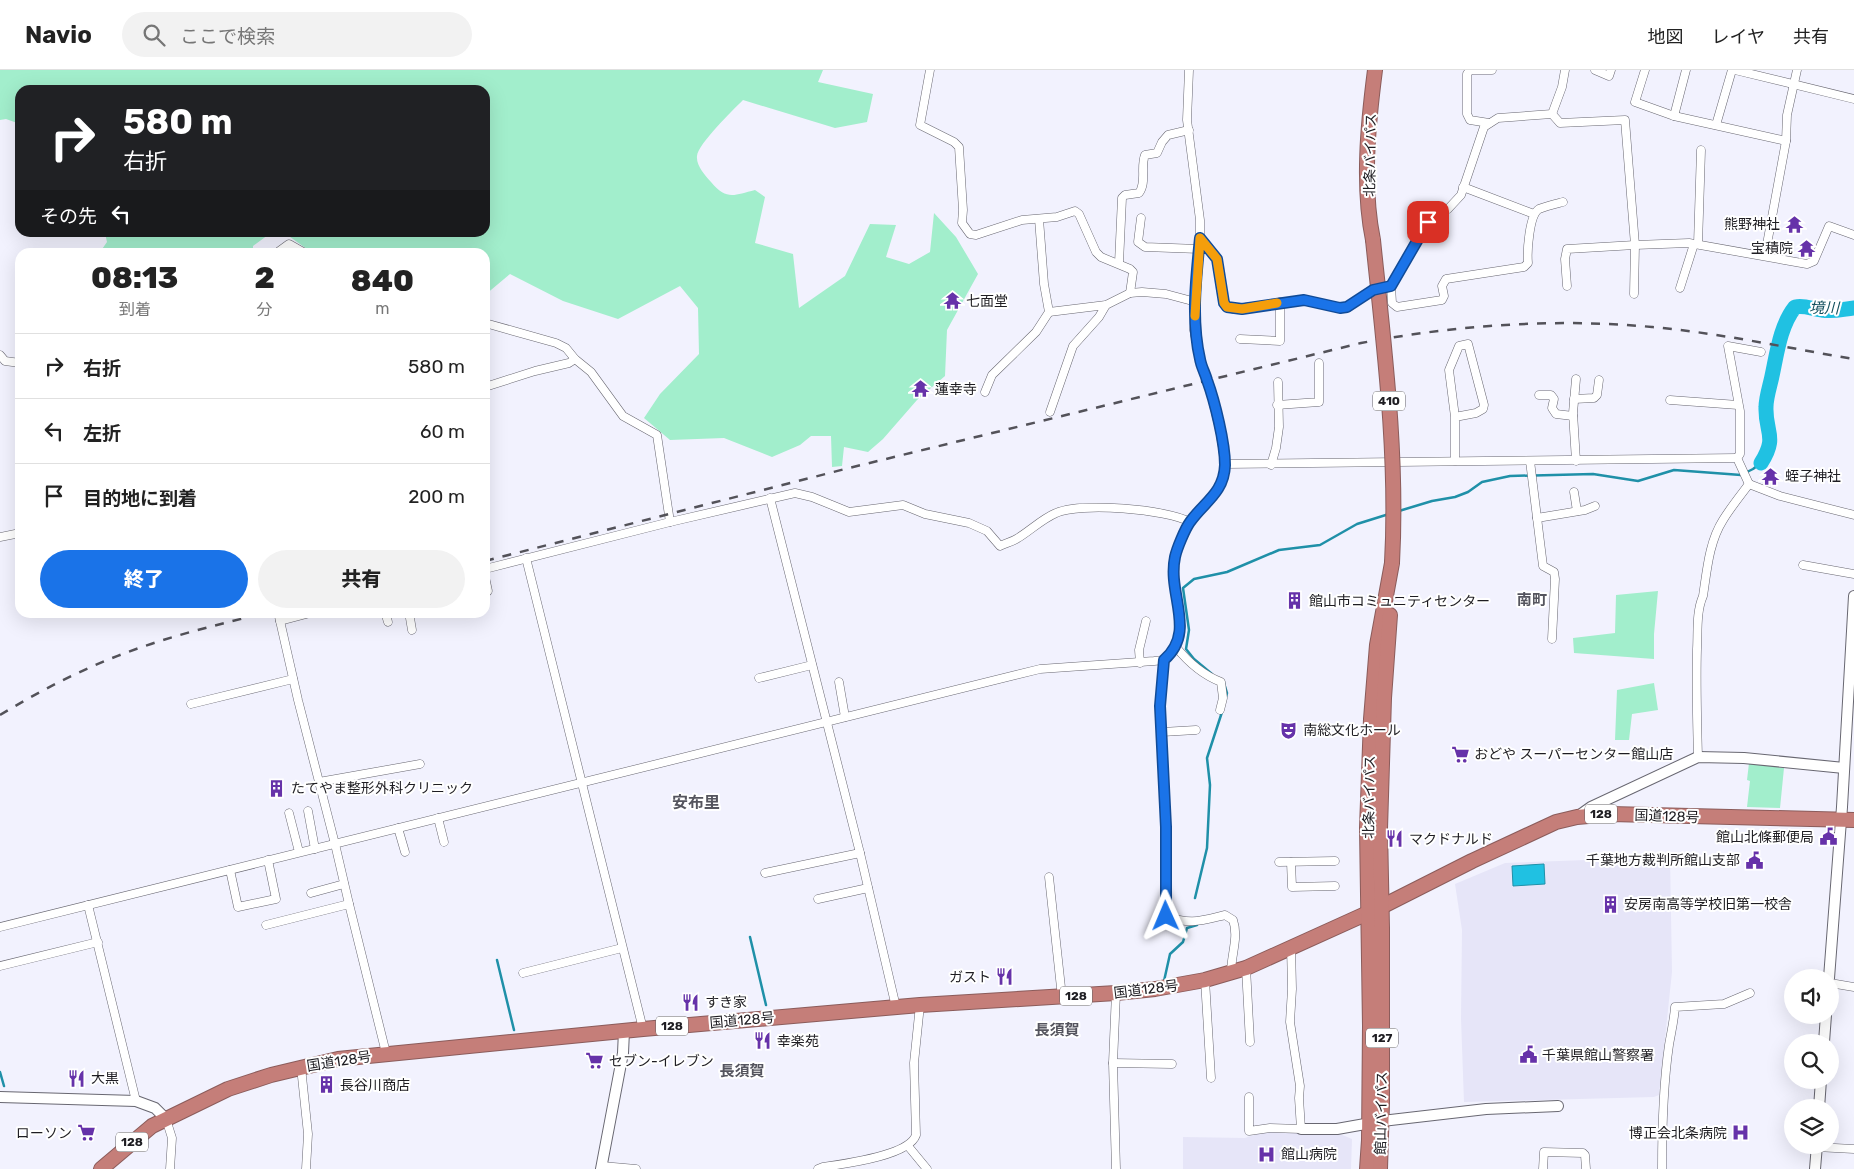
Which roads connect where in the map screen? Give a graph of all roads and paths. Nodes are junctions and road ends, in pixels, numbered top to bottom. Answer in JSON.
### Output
{"nodes":[{"id":1,"x":930,"y":70,"type":"edge"},
{"id":2,"x":1189,"y":70,"type":"edge"},
{"id":3,"x":1375,"y":70,"type":"edge"},
{"id":4,"x":1381,"y":70,"type":"edge"},
{"id":5,"x":1492,"y":70,"type":"edge"},
{"id":6,"x":1564,"y":70,"type":"edge"},
{"id":7,"x":1595,"y":70,"type":"edge"},
{"id":8,"x":1610,"y":70,"type":"edge"},
{"id":9,"x":1645,"y":70,"type":"edge"},
{"id":10,"x":1686,"y":70,"type":"edge"},
{"id":11,"x":1733,"y":70,"type":"edge"},
{"id":12,"x":1797,"y":70,"type":"edge"},
{"id":13,"x":1794,"y":83,"type":"junction"},
{"id":14,"x":1854,"y":99,"type":"edge"},
{"id":15,"x":1552,"y":114,"type":"junction"},
{"id":16,"x":1674,"y":116,"type":"junction"},
{"id":17,"x":1489,"y":123,"type":"junction"},
{"id":18,"x":1716,"y":125,"type":"junction"},
{"id":19,"x":1189,"y":130,"type":"junction"},
{"id":20,"x":1786,"y":142,"type":"junction"},
{"id":21,"x":1701,"y":150,"type":"dead end"},
{"id":22,"x":1463,"y":187,"type":"junction"},
{"id":23,"x":1563,"y":202,"type":"dead end"},
{"id":24,"x":1534,"y":214,"type":"junction"},
{"id":25,"x":1141,"y":218,"type":"dead end"},
{"id":26,"x":1039,"y":219,"type":"junction"},
{"id":27,"x":1854,"y":235,"type":"edge"},
{"id":28,"x":1200,"y":238,"type":"junction"},
{"id":29,"x":1373,"y":240,"type":"junction"},
{"id":30,"x":1696,"y":244,"type":"junction"},
{"id":31,"x":1635,"y":245,"type":"junction"},
{"id":32,"x":284,"y":248,"type":"edge"},
{"id":33,"x":296,"y":248,"type":"edge"},
{"id":34,"x":1199,"y":249,"type":"junction"},
{"id":35,"x":1764,"y":255,"type":"junction"},
{"id":36,"x":1119,"y":263,"type":"junction"},
{"id":37,"x":1391,"y":286,"type":"junction"},
{"id":38,"x":1566,"y":286,"type":"dead end"},
{"id":39,"x":1680,"y":288,"type":"dead end"},
{"id":40,"x":1130,"y":292,"type":"junction"},
{"id":41,"x":1634,"y":294,"type":"dead end"},
{"id":42,"x":1196,"y":302,"type":"junction"},
{"id":43,"x":1280,"y":302,"type":"junction"},
{"id":44,"x":1106,"y":305,"type":"junction"},
{"id":45,"x":1049,"y":312,"type":"junction"},
{"id":46,"x":490,"y":324,"type":"edge"},
{"id":47,"x":1240,"y":338,"type":"dead end"},
{"id":48,"x":1761,"y":352,"type":"dead end"},
{"id":49,"x":0,"y":355,"type":"edge"},
{"id":50,"x":575,"y":359,"type":"junction"},
{"id":51,"x":15,"y":362,"type":"edge"},
{"id":52,"x":1319,"y":362,"type":"dead end"},
{"id":53,"x":1576,"y":379,"type":"dead end"},
{"id":54,"x":1599,"y":380,"type":"dead end"},
{"id":55,"x":1278,"y":382,"type":"dead end"},
{"id":56,"x":490,"y":385,"type":"edge"},
{"id":57,"x":985,"y":392,"type":"dead end"},
{"id":58,"x":1539,"y":394,"type":"dead end"},
{"id":59,"x":1574,"y":398,"type":"junction"},
{"id":60,"x":1670,"y":400,"type":"dead end"},
{"id":61,"x":1277,"y":405,"type":"junction"},
{"id":62,"x":1738,"y":405,"type":"junction"},
{"id":63,"x":1050,"y":412,"type":"dead end"},
{"id":64,"x":1573,"y":416,"type":"junction"},
{"id":65,"x":1455,"y":417,"type":"junction"},
{"id":66,"x":1737,"y":458,"type":"junction"},
{"id":67,"x":1455,"y":461,"type":"junction"},
{"id":68,"x":1530,"y":461,"type":"junction"},
{"id":69,"x":1576,"y":461,"type":"junction"},
{"id":70,"x":1225,"y":464,"type":"junction"},
{"id":71,"x":1271,"y":465,"type":"junction"},
{"id":72,"x":1747,"y":481,"type":"junction"},
{"id":73,"x":1574,"y":492,"type":"dead end"},
{"id":74,"x":770,"y":498,"type":"junction"},
{"id":75,"x":1595,"y":506,"type":"dead end"},
{"id":76,"x":1577,"y":511,"type":"junction"},
{"id":77,"x":1854,"y":515,"type":"edge"},
{"id":78,"x":1537,"y":518,"type":"junction"},
{"id":79,"x":670,"y":522,"type":"junction"},
{"id":80,"x":1190,"y":522,"type":"junction"},
{"id":81,"x":15,"y":534,"type":"edge"},
{"id":82,"x":0,"y":537,"type":"edge"},
{"id":83,"x":526,"y":558,"type":"junction"},
{"id":84,"x":1392,"y":563,"type":"junction"},
{"id":85,"x":1803,"y":565,"type":"dead end"},
{"id":86,"x":490,"y":568,"type":"edge"},
{"id":87,"x":1854,"y":574,"type":"edge"},
{"id":88,"x":1854,"y":596,"type":"edge"},
{"id":89,"x":279,"y":618,"type":"edge"},
{"id":90,"x":387,"y":618,"type":"edge"},
{"id":91,"x":410,"y":618,"type":"edge"},
{"id":92,"x":1146,"y":621,"type":"dead end"},
{"id":93,"x":388,"y":622,"type":"dead end"},
{"id":94,"x":412,"y":630,"type":"dead end"},
{"id":95,"x":1552,"y":639,"type":"dead end"},
{"id":96,"x":1176,"y":647,"type":"junction"},
{"id":97,"x":1164,"y":660,"type":"junction"},
{"id":98,"x":1140,"y":663,"type":"junction"},
{"id":99,"x":812,"y":665,"type":"junction"},
{"id":100,"x":759,"y":678,"type":"dead end"},
{"id":101,"x":293,"y":679,"type":"junction"},
{"id":102,"x":838,"y":682,"type":"dead end"},
{"id":103,"x":191,"y":704,"type":"dead end"},
{"id":104,"x":1220,"y":710,"type":"dead end"},
{"id":105,"x":845,"y":717,"type":"junction"},
{"id":106,"x":826,"y":721,"type":"junction"},
{"id":107,"x":1196,"y":730,"type":"dead end"},
{"id":108,"x":1162,"y":732,"type":"junction"},
{"id":109,"x":1698,"y":757,"type":"junction"},
{"id":110,"x":420,"y":764,"type":"dead end"},
{"id":111,"x":1844,"y":768,"type":"junction"},
{"id":112,"x":319,"y":782,"type":"junction"},
{"id":113,"x":581,"y":782,"type":"junction"},
{"id":114,"x":308,"y":811,"type":"dead end"},
{"id":115,"x":289,"y":813,"type":"dead end"},
{"id":116,"x":1577,"y":817,"type":"junction"},
{"id":117,"x":438,"y":818,"type":"junction"},
{"id":118,"x":1847,"y":820,"type":"edge"},
{"id":119,"x":398,"y":828,"type":"junction"},
{"id":120,"x":444,"y":842,"type":"dead end"},
{"id":121,"x":336,"y":844,"type":"junction"},
{"id":122,"x":315,"y":848,"type":"junction"},
{"id":123,"x":299,"y":852,"type":"junction"},
{"id":124,"x":405,"y":852,"type":"dead end"},
{"id":125,"x":860,"y":853,"type":"junction"},
{"id":126,"x":268,"y":860,"type":"junction"},
{"id":127,"x":1336,"y":861,"type":"dead end"},
{"id":128,"x":1279,"y":862,"type":"dead end"},
{"id":129,"x":1291,"y":862,"type":"junction"},
{"id":130,"x":230,"y":870,"type":"junction"},
{"id":131,"x":765,"y":873,"type":"dead end"},
{"id":132,"x":1048,"y":877,"type":"dead end"},
{"id":133,"x":344,"y":884,"type":"junction"},
{"id":134,"x":1335,"y":886,"type":"dead end"},
{"id":135,"x":868,"y":888,"type":"junction"},
{"id":136,"x":311,"y":893,"type":"dead end"},
{"id":137,"x":818,"y":899,"type":"dead end"},
{"id":138,"x":349,"y":904,"type":"junction"},
{"id":139,"x":88,"y":905,"type":"junction"},
{"id":140,"x":1381,"y":907,"type":"junction"},
{"id":141,"x":1368,"y":913,"type":"junction"},
{"id":142,"x":266,"y":925,"type":"dead end"},
{"id":143,"x":0,"y":927,"type":"edge"},
{"id":144,"x":98,"y":942,"type":"junction"},
{"id":145,"x":1291,"y":946,"type":"junction"},
{"id":146,"x":622,"y":948,"type":"junction"},
{"id":147,"x":0,"y":966,"type":"edge"},
{"id":148,"x":1246,"y":968,"type":"junction"},
{"id":149,"x":1830,"y":969,"type":"edge"},
{"id":150,"x":523,"y":973,"type":"dead end"},
{"id":151,"x":1231,"y":973,"type":"junction"},
{"id":152,"x":1205,"y":980,"type":"junction"},
{"id":153,"x":1839,"y":985,"type":"edge"},
{"id":154,"x":1854,"y":987,"type":"edge"},
{"id":155,"x":1750,"y":993,"type":"dead end"},
{"id":156,"x":1116,"y":994,"type":"junction"},
{"id":157,"x":1062,"y":997,"type":"junction"},
{"id":158,"x":920,"y":1005,"type":"junction"},
{"id":159,"x":896,"y":1007,"type":"junction"},
{"id":160,"x":643,"y":1029,"type":"junction"},
{"id":161,"x":624,"y":1031,"type":"junction"},
{"id":162,"x":1250,"y":1042,"type":"dead end"},
{"id":163,"x":386,"y":1053,"type":"junction"},
{"id":164,"x":1113,"y":1063,"type":"junction"},
{"id":165,"x":1172,"y":1064,"type":"dead end"},
{"id":166,"x":301,"y":1067,"type":"junction"},
{"id":167,"x":1211,"y":1078,"type":"dead end"},
{"id":168,"x":0,"y":1097,"type":"edge"},
{"id":169,"x":1249,"y":1097,"type":"dead end"},
{"id":170,"x":136,"y":1101,"type":"junction"},
{"id":171,"x":1558,"y":1106,"type":"dead end"},
{"id":172,"x":166,"y":1119,"type":"junction"},
{"id":173,"x":1375,"y":1122,"type":"junction"},
{"id":174,"x":1301,"y":1129,"type":"junction"},
{"id":175,"x":908,"y":1146,"type":"junction"},
{"id":176,"x":1839,"y":1148,"type":"edge"},
{"id":177,"x":1854,"y":1149,"type":"edge"},
{"id":178,"x":1816,"y":1154,"type":"edge"},
{"id":179,"x":601,"y":1168,"type":"edge"},
{"id":180,"x":101,"y":1169,"type":"edge"},
{"id":181,"x":170,"y":1169,"type":"edge"},
{"id":182,"x":306,"y":1169,"type":"edge"},
{"id":183,"x":636,"y":1169,"type":"edge"},
{"id":184,"x":818,"y":1169,"type":"edge"},
{"id":185,"x":926,"y":1169,"type":"edge"},
{"id":186,"x":1116,"y":1169,"type":"edge"},
{"id":187,"x":1367,"y":1169,"type":"edge"},
{"id":188,"x":1380,"y":1169,"type":"edge"},
{"id":189,"x":1543,"y":1169,"type":"edge"},
{"id":190,"x":1586,"y":1169,"type":"edge"},
{"id":191,"x":1662,"y":1169,"type":"edge"},
{"id":192,"x":1815,"y":1169,"type":"edge"}],
"edges":[{"from":1,"to":26,"type":"street"},
{"from":2,"to":19,"type":"street"},
{"from":3,"to":29,"type":"highway","name":"北条バイパス","number":"410"},
{"from":4,"to":29,"type":"highway","name":"北条バイパス","number":"410"},
{"from":5,"to":17,"type":"street"},
{"from":6,"to":15,"type":"street"},
{"from":7,"to":8,"type":"street"},
{"from":9,"to":16,"type":"street"},
{"from":10,"to":16,"type":"street"},
{"from":11,"to":13,"type":"street"},
{"from":11,"to":18,"type":"street"},
{"from":12,"to":13,"type":"street"},
{"from":13,"to":14,"type":"street"},
{"from":13,"to":20,"type":"street"},
{"from":15,"to":17,"type":"street"},
{"from":15,"to":31,"type":"street"},
{"from":16,"to":18,"type":"street"},
{"from":17,"to":22,"type":"street"},
{"from":18,"to":20,"type":"street"},
{"from":19,"to":28,"type":"street"},
{"from":19,"to":36,"type":"street"},
{"from":20,"to":35,"type":"street"},
{"from":21,"to":30,"type":"street"},
{"from":22,"to":24,"type":"street"},
{"from":22,"to":37,"type":"street"},
{"from":23,"to":24,"type":"street"},
{"from":24,"to":37,"type":"street"},
{"from":25,"to":34,"type":"street"},
{"from":26,"to":36,"type":"street"},
{"from":26,"to":45,"type":"street"},
{"from":27,"to":35,"type":"street"},
{"from":28,"to":34,"type":"street"},
{"from":28,"to":43,"type":"street"},
{"from":29,"to":84,"type":"highway","name":"北条バイパス","number":"410","bridge":true},
{"from":30,"to":31,"type":"street"},
{"from":30,"to":35,"type":"street"},
{"from":30,"to":39,"type":"street"},
{"from":31,"to":38,"type":"street"},
{"from":31,"to":41,"type":"street"},
{"from":32,"to":33,"type":"street"},
{"from":34,"to":42,"type":"street"},
{"from":36,"to":40,"type":"street"},
{"from":37,"to":43,"type":"street"},
{"from":40,"to":42,"type":"street"},
{"from":40,"to":44,"type":"street"},
{"from":42,"to":70,"type":"street"},
{"from":43,"to":47,"type":"street"},
{"from":44,"to":45,"type":"street"},
{"from":44,"to":63,"type":"street"},
{"from":45,"to":57,"type":"street"},
{"from":46,"to":50,"type":"street"},
{"from":48,"to":62,"type":"street"},
{"from":49,"to":51,"type":"street"},
{"from":50,"to":56,"type":"street"},
{"from":50,"to":79,"type":"street"},
{"from":52,"to":61,"type":"street"},
{"from":53,"to":59,"type":"street"},
{"from":54,"to":59,"type":"street"},
{"from":55,"to":61,"type":"street"},
{"from":58,"to":64,"type":"street"},
{"from":59,"to":64,"type":"street"},
{"from":60,"to":62,"type":"street"},
{"from":61,"to":71,"type":"street"},
{"from":62,"to":66,"type":"street"},
{"from":64,"to":69,"type":"street"},
{"from":65,"to":65,"type":"street"},
{"from":65,"to":67,"type":"street"},
{"from":66,"to":69,"type":"street"},
{"from":66,"to":72,"type":"street"},
{"from":67,"to":68,"type":"street"},
{"from":67,"to":71,"type":"street"},
{"from":68,"to":69,"type":"street"},
{"from":68,"to":78,"type":"street"},
{"from":70,"to":71,"type":"street"},
{"from":70,"to":80,"type":"street"},
{"from":72,"to":77,"type":"street"},
{"from":72,"to":109,"type":"street"},
{"from":73,"to":76,"type":"street"},
{"from":74,"to":79,"type":"street"},
{"from":74,"to":80,"type":"street"},
{"from":74,"to":99,"type":"street"},
{"from":75,"to":76,"type":"street"},
{"from":76,"to":78,"type":"street"},
{"from":78,"to":95,"type":"street"},
{"from":79,"to":83,"type":"street"},
{"from":80,"to":96,"type":"street"},
{"from":81,"to":82,"type":"street"},
{"from":83,"to":86,"type":"street"},
{"from":83,"to":113,"type":"street"},
{"from":84,"to":140,"type":"highway","name":"北条バイパス","number":"410"},
{"from":84,"to":141,"type":"highway","name":"北条バイパス","number":"410"},
{"from":85,"to":87,"type":"street"},
{"from":88,"to":111,"type":"street"},
{"from":89,"to":101,"type":"street"},
{"from":90,"to":93,"type":"street"},
{"from":91,"to":94,"type":"street"},
{"from":92,"to":98,"type":"street"},
{"from":96,"to":97,"type":"street"},
{"from":96,"to":104,"type":"street"},
{"from":97,"to":98,"type":"street"},
{"from":97,"to":108,"type":"street"},
{"from":98,"to":105,"type":"street"},
{"from":99,"to":100,"type":"street"},
{"from":99,"to":106,"type":"street"},
{"from":101,"to":103,"type":"street"},
{"from":101,"to":112,"type":"street"},
{"from":102,"to":105,"type":"street"},
{"from":105,"to":106,"type":"street"},
{"from":106,"to":113,"type":"street"},
{"from":106,"to":125,"type":"street"},
{"from":107,"to":108,"type":"street"},
{"from":108,"to":151,"type":"street"},
{"from":109,"to":111,"type":"street"},
{"from":109,"to":116,"type":"street"},
{"from":110,"to":112,"type":"street"},
{"from":111,"to":118,"type":"street"},
{"from":112,"to":121,"type":"street"},
{"from":113,"to":117,"type":"street"},
{"from":113,"to":146,"type":"street"},
{"from":114,"to":122,"type":"street"},
{"from":115,"to":123,"type":"street"},
{"from":116,"to":118,"type":"highway","name":"国道128号","number":"128"},
{"from":116,"to":140,"type":"highway","name":"国道128号","number":"128"},
{"from":117,"to":119,"type":"street"},
{"from":117,"to":120,"type":"street"},
{"from":118,"to":149,"type":"street"},
{"from":119,"to":121,"type":"street"},
{"from":119,"to":124,"type":"street"},
{"from":121,"to":122,"type":"street"},
{"from":121,"to":133,"type":"street"},
{"from":122,"to":123,"type":"street"},
{"from":123,"to":126,"type":"street"},
{"from":125,"to":131,"type":"street"},
{"from":125,"to":135,"type":"street"},
{"from":126,"to":130,"type":"street"},
{"from":126,"to":130,"type":"street"},
{"from":127,"to":129,"type":"street"},
{"from":128,"to":129,"type":"street"},
{"from":129,"to":134,"type":"street"},
{"from":130,"to":139,"type":"street"},
{"from":132,"to":157,"type":"street"},
{"from":133,"to":136,"type":"street"},
{"from":133,"to":138,"type":"street"},
{"from":135,"to":137,"type":"street"},
{"from":135,"to":159,"type":"street"},
{"from":138,"to":142,"type":"street"},
{"from":138,"to":163,"type":"street"},
{"from":139,"to":143,"type":"street"},
{"from":139,"to":144,"type":"street"},
{"from":140,"to":141,"type":"highway","number":"128"},
{"from":140,"to":173,"type":"highway","name":"館山バイパス","number":"127"},
{"from":141,"to":145,"type":"highway","name":"国道128号","number":"128"},
{"from":141,"to":173,"type":"highway","name":"館山バイパス","number":"127"},
{"from":144,"to":147,"type":"street"},
{"from":144,"to":170,"type":"street"},
{"from":145,"to":148,"type":"highway","name":"国道128号","number":"128"},
{"from":145,"to":174,"type":"street"},
{"from":146,"to":150,"type":"street"},
{"from":146,"to":160,"type":"street"},
{"from":148,"to":151,"type":"highway","name":"国道128号","number":"128"},
{"from":148,"to":162,"type":"street"},
{"from":151,"to":152,"type":"highway","name":"国道128号","number":"128"},
{"from":152,"to":156,"type":"highway","name":"国道128号","number":"128"},
{"from":152,"to":167,"type":"street"},
{"from":153,"to":154,"type":"street"},
{"from":155,"to":191,"type":"street"},
{"from":156,"to":157,"type":"highway","name":"国道128号","number":"128"},
{"from":156,"to":164,"type":"street"},
{"from":157,"to":158,"type":"highway","name":"国道128号","number":"128"},
{"from":158,"to":159,"type":"highway","name":"国道128号","number":"128"},
{"from":158,"to":175,"type":"street"},
{"from":159,"to":160,"type":"highway","name":"国道128号","number":"128"},
{"from":160,"to":161,"type":"highway","name":"国道128号","number":"128"},
{"from":161,"to":163,"type":"highway","name":"国道128号","number":"128"},
{"from":161,"to":179,"type":"street"},
{"from":163,"to":166,"type":"highway","name":"国道128号","number":"128"},
{"from":164,"to":165,"type":"street"},
{"from":164,"to":186,"type":"street"},
{"from":166,"to":172,"type":"highway","name":"国道128号","number":"128"},
{"from":166,"to":182,"type":"street"},
{"from":168,"to":170,"type":"street"},
{"from":169,"to":174,"type":"street"},
{"from":170,"to":172,"type":"street"},
{"from":171,"to":173,"type":"street"},
{"from":172,"to":180,"type":"highway","name":"国道128号","number":"128"},
{"from":172,"to":181,"type":"street"},
{"from":173,"to":174,"type":"street"},
{"from":173,"to":187,"type":"highway","name":"館山バイパス","number":"127"},
{"from":173,"to":188,"type":"highway","name":"館山バイパス","number":"127"},
{"from":175,"to":184,"type":"street"},
{"from":175,"to":185,"type":"street"},
{"from":176,"to":177,"type":"street"},
{"from":178,"to":192,"type":"street"},
{"from":179,"to":183,"type":"street"},
{"from":189,"to":190,"type":"street"}]}
